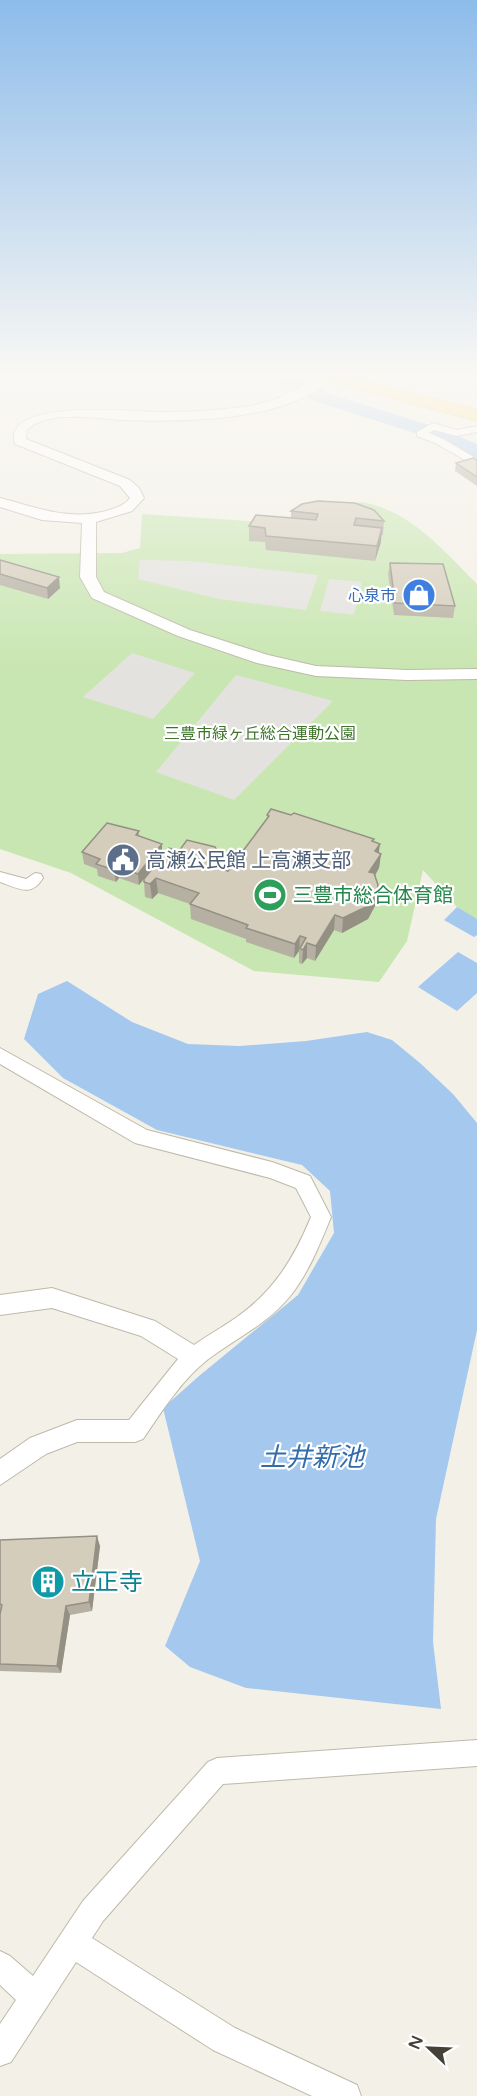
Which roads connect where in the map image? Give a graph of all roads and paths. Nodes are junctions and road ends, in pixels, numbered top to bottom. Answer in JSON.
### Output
{"nodes":[{"id":1,"x":106,"y":475,"type":"edge"},
{"id":2,"x":0,"y":502,"type":"edge"},
{"id":3,"x":89,"y":519,"type":"junction"},
{"id":4,"x":477,"y":674,"type":"edge"},
{"id":5,"x":0,"y":877,"type":"edge"},
{"id":6,"x":35,"y":878,"type":"dead end"},
{"id":7,"x":0,"y":1055,"type":"edge"},
{"id":8,"x":0,"y":1305,"type":"edge"},
{"id":9,"x":195,"y":1357,"type":"junction"},
{"id":10,"x":0,"y":1473,"type":"edge"},
{"id":11,"x":477,"y":1753,"type":"edge"},
{"id":12,"x":71,"y":1942,"type":"junction"},
{"id":13,"x":0,"y":1966,"type":"edge"},
{"id":14,"x":35,"y":1997,"type":"junction"},
{"id":15,"x":0,"y":2051,"type":"edge"},
{"id":16,"x":346,"y":2096,"type":"edge"}],
"edges":[{"from":1,"to":3,"type":"street"},
{"from":2,"to":3,"type":"street"},
{"from":3,"to":4,"type":"street"},
{"from":5,"to":6,"type":"street"},
{"from":7,"to":9,"type":"street"},
{"from":8,"to":9,"type":"street"},
{"from":9,"to":10,"type":"street"},
{"from":11,"to":12,"type":"street"},
{"from":12,"to":14,"type":"street"},
{"from":12,"to":16,"type":"street"},
{"from":13,"to":14,"type":"street"},
{"from":14,"to":15,"type":"street"}]}
